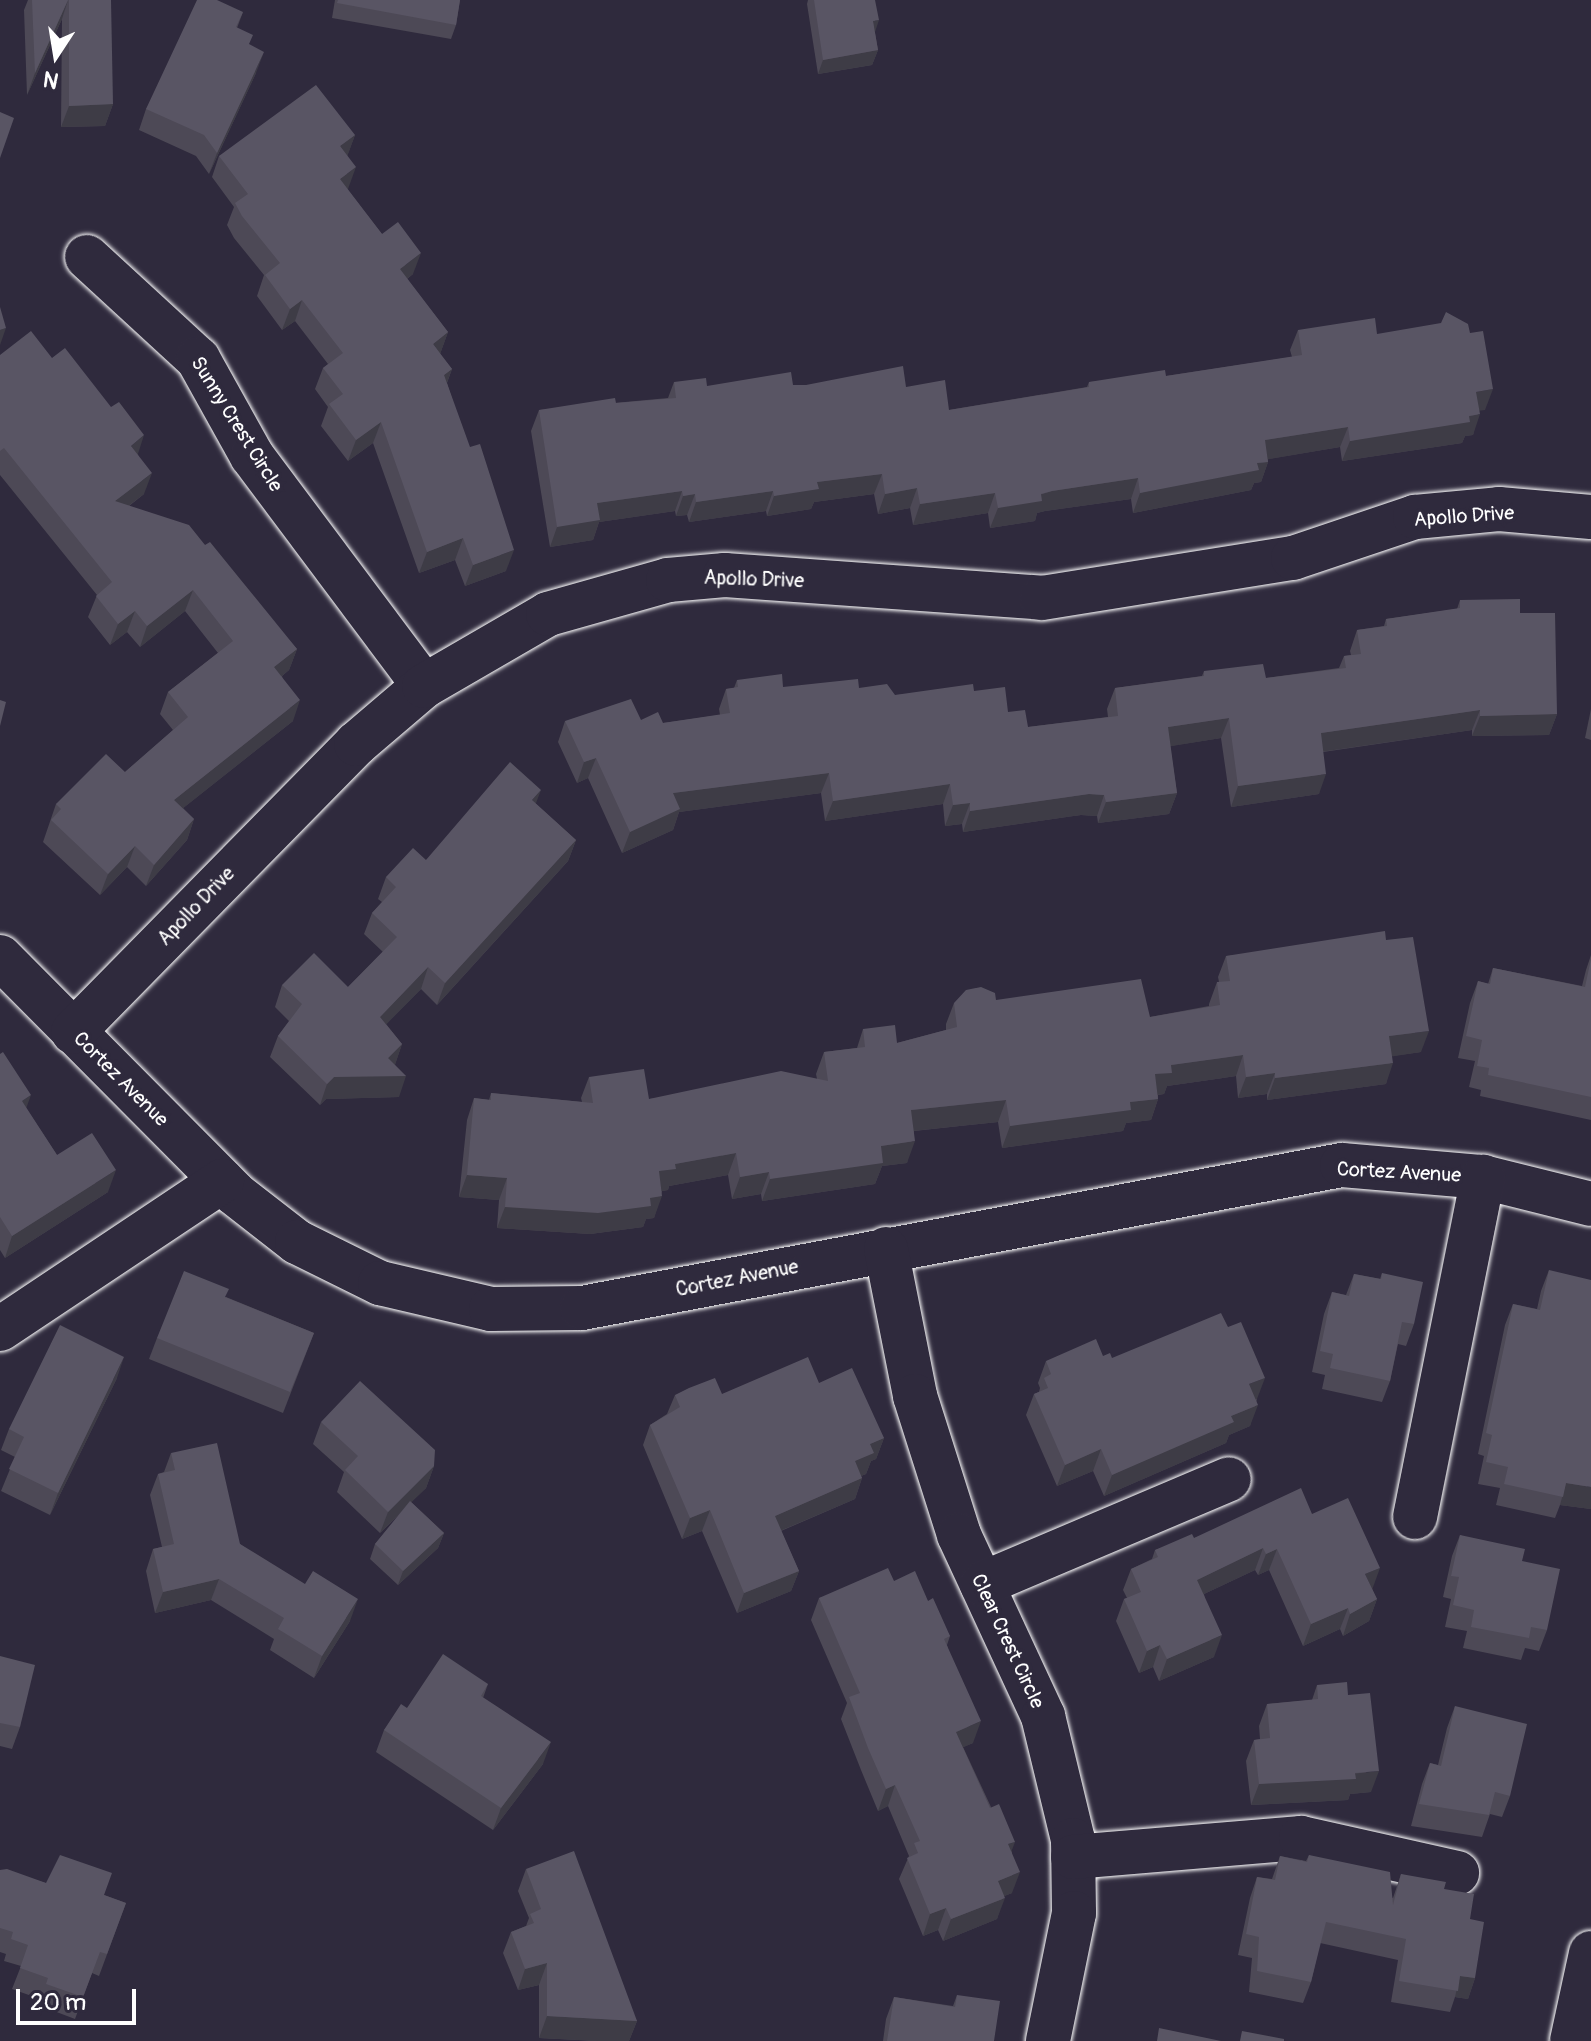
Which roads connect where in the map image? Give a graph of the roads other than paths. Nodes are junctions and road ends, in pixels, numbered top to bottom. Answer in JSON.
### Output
{"nodes":[{"id":1,"x":87,"y":257,"type":"dead end"},
{"id":2,"x":1591,"y":517,"type":"edge"},
{"id":3,"x":424,"y":686,"type":"junction"},
{"id":4,"x":0,"y":957,"type":"edge"},
{"id":5,"x":73,"y":1032,"type":"junction"},
{"id":6,"x":1483,"y":1177,"type":"junction"},
{"id":7,"x":222,"y":1181,"type":"junction"},
{"id":8,"x":1591,"y":1204,"type":"edge"},
{"id":9,"x":886,"y":1249,"type":"junction"},
{"id":10,"x":0,"y":1329,"type":"edge"},
{"id":11,"x":1229,"y":1479,"type":"dead end"},
{"id":12,"x":1415,"y":1517,"type":"dead end"},
{"id":13,"x":982,"y":1584,"type":"junction"},
{"id":14,"x":1073,"y":1857,"type":"junction"},
{"id":15,"x":1457,"y":1873,"type":"dead end"},
{"id":16,"x":1591,"y":1953,"type":"edge"},
{"id":17,"x":1048,"y":2041,"type":"edge"},
{"id":18,"x":1572,"y":2041,"type":"edge"}],
"edges":[{"from":1,"to":3,"type":"street","name":"Sunny Crest Circle"},
{"from":2,"to":3,"type":"street","name":"Apollo Drive"},
{"from":3,"to":5,"type":"street","name":"Apollo Drive"},
{"from":4,"to":5,"type":"street","name":"Cortez Avenue"},
{"from":5,"to":7,"type":"street","name":"Cortez Avenue"},
{"from":6,"to":8,"type":"street","name":"Cortez Avenue"},
{"from":6,"to":9,"type":"street","name":"Cortez Avenue"},
{"from":6,"to":12,"type":"street"},
{"from":7,"to":9,"type":"street","name":"Cortez Avenue"},
{"from":7,"to":10,"type":"street"},
{"from":9,"to":13,"type":"street","name":"Clear Crest Circle"},
{"from":11,"to":13,"type":"street"},
{"from":13,"to":14,"type":"street","name":"Clear Crest Circle"},
{"from":14,"to":15,"type":"street"},
{"from":14,"to":17,"type":"street","name":"Clear Crest Circle"},
{"from":16,"to":18,"type":"street"}]}
